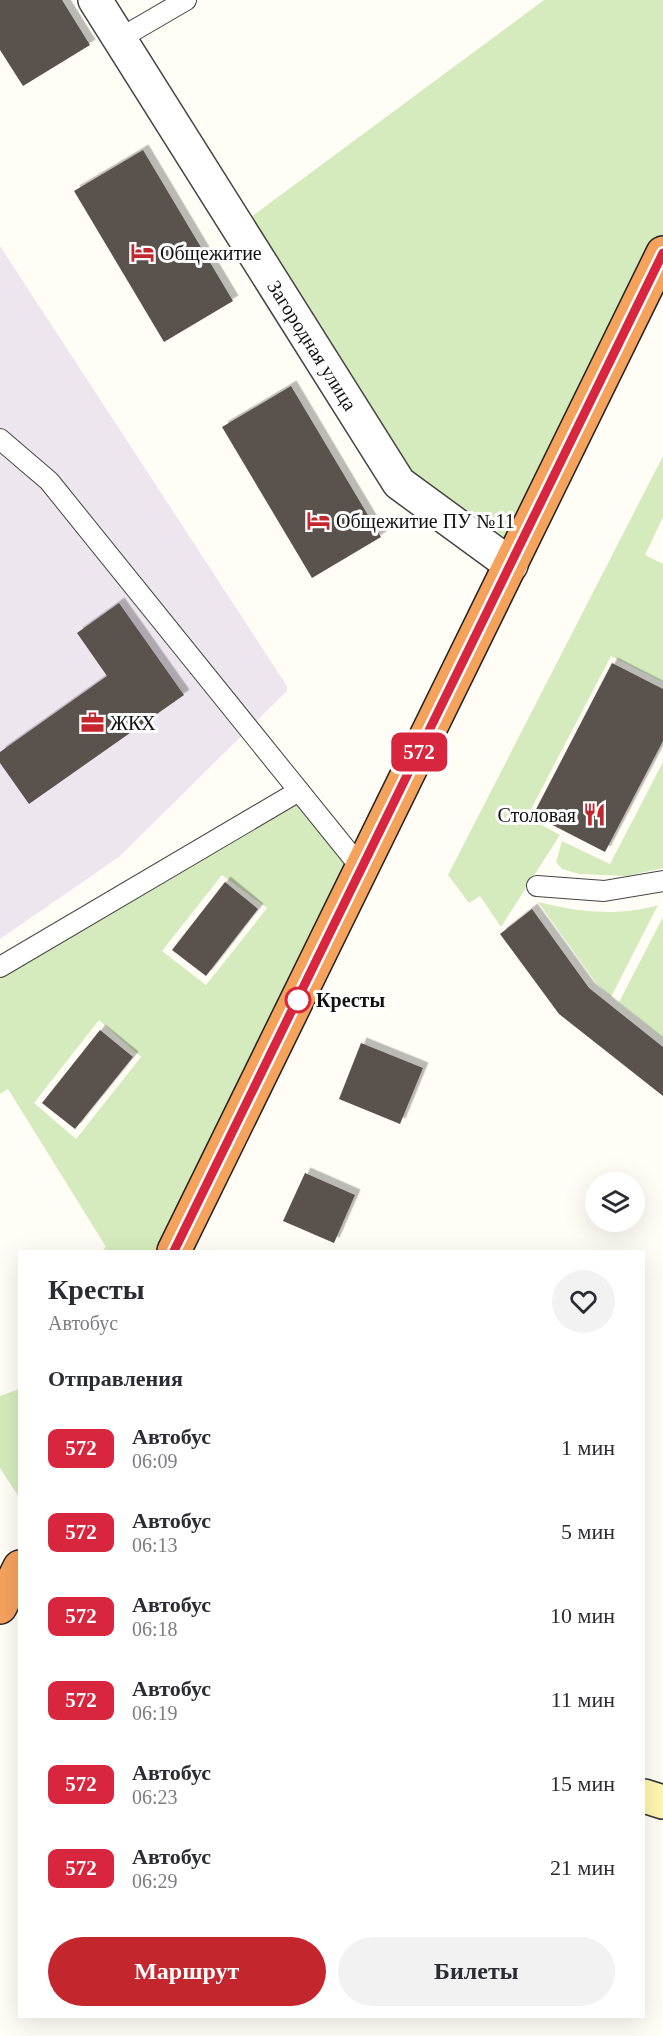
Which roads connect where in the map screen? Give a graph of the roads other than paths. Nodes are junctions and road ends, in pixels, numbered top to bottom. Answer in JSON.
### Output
{"nodes":[{"id":1,"x":94,"y":0,"type":"edge"},
{"id":2,"x":186,"y":0,"type":"edge"},
{"id":3,"x":120,"y":39,"type":"junction"},
{"id":4,"x":663,"y":253,"type":"edge"},
{"id":5,"x":0,"y":439,"type":"edge"},
{"id":6,"x":511,"y":565,"type":"junction"},
{"id":7,"x":299,"y":791,"type":"junction"},
{"id":8,"x":362,"y":869,"type":"junction"},
{"id":9,"x":663,"y":881,"type":"edge"},
{"id":10,"x":537,"y":886,"type":"dead end"},
{"id":11,"x":0,"y":967,"type":"edge"},
{"id":12,"x":174,"y":1250,"type":"edge"},
{"id":13,"x":18,"y":1571,"type":"edge"},
{"id":14,"x":0,"y":1607,"type":"edge"},
{"id":15,"x":18,"y":1612,"type":"edge"},
{"id":16,"x":645,"y":1796,"type":"edge"},
{"id":17,"x":663,"y":1802,"type":"edge"}],
"edges":[{"from":1,"to":3,"type":"street","name":"Загородная улица"},
{"from":2,"to":3,"type":"lane"},
{"from":3,"to":6,"type":"street","name":"Загородная улица"},
{"from":4,"to":6,"type":"highway"},
{"from":5,"to":7,"type":"lane"},
{"from":6,"to":8,"type":"highway"},
{"from":7,"to":8,"type":"lane"},
{"from":7,"to":11,"type":"lane"},
{"from":8,"to":12,"type":"highway"},
{"from":9,"to":10,"type":"lane"},
{"from":13,"to":14,"type":"highway"},
{"from":14,"to":15,"type":"main road"},
{"from":16,"to":17,"type":"main road"}]}
